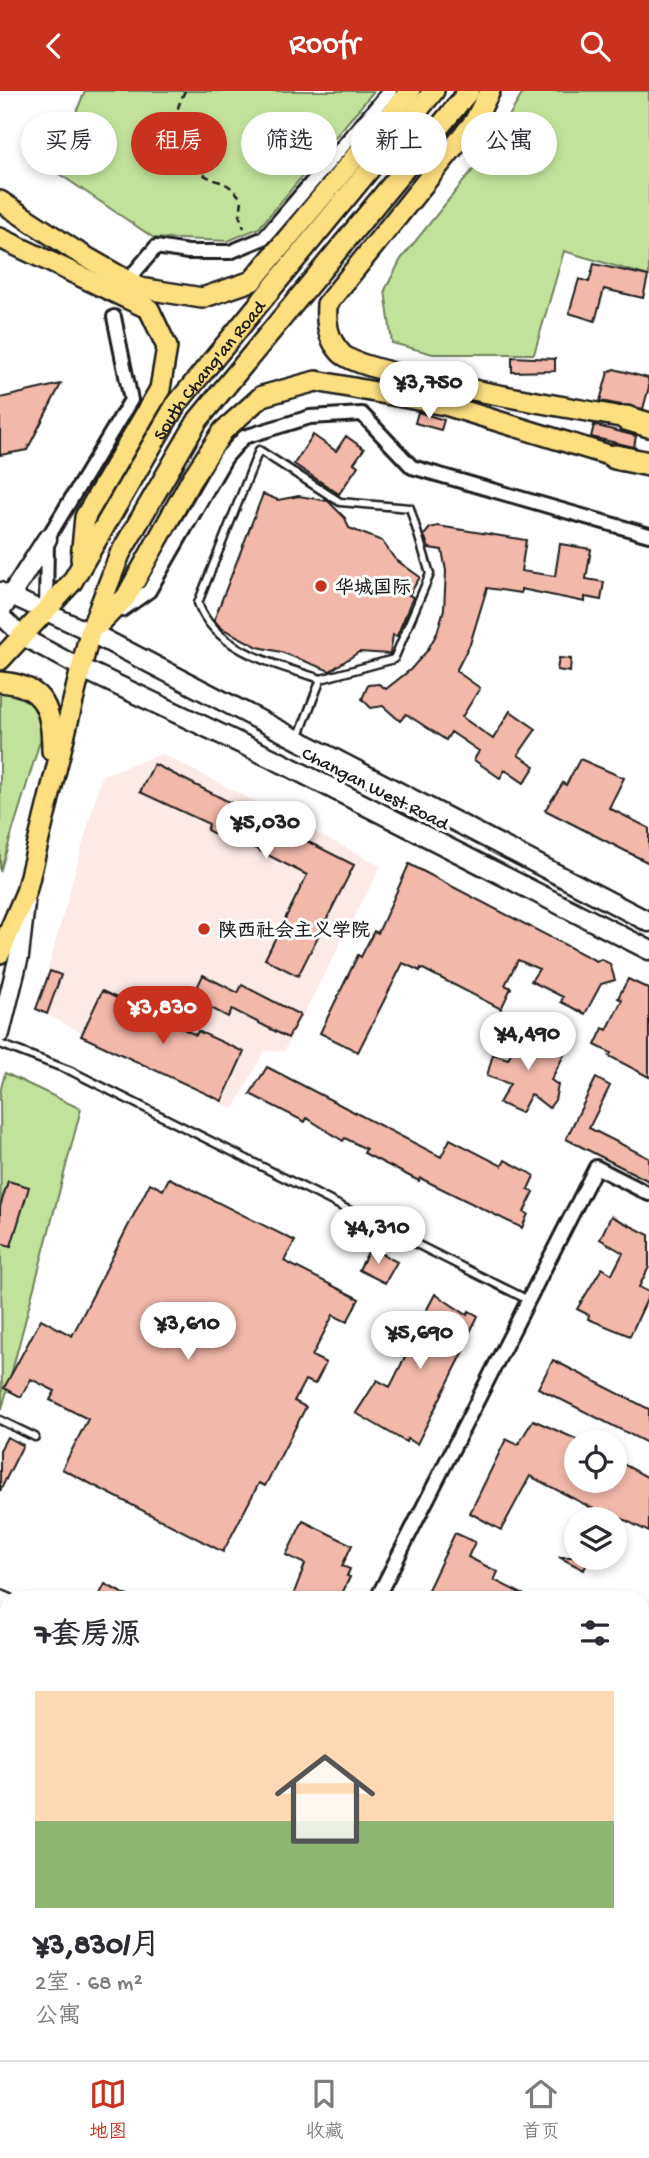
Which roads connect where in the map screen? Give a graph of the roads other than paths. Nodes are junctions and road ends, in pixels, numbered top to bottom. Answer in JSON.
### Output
{"nodes":[{"id":1,"x":390,"y":91,"type":"edge"},
{"id":2,"x":410,"y":91,"type":"edge"},
{"id":3,"x":434,"y":91,"type":"edge"},
{"id":4,"x":470,"y":91,"type":"edge"},
{"id":5,"x":490,"y":91,"type":"edge"},
{"id":6,"x":0,"y":201,"type":"edge"},
{"id":7,"x":0,"y":238,"type":"edge"},
{"id":8,"x":134,"y":272,"type":"dead end"},
{"id":9,"x":114,"y":317,"type":"dead end"},
{"id":10,"x":626,"y":418,"type":"joint"},
{"id":11,"x":649,"y":425,"type":"edge"},
{"id":12,"x":615,"y":457,"type":"joint"},
{"id":13,"x":649,"y":464,"type":"edge"},
{"id":14,"x":649,"y":535,"type":"edge"},
{"id":15,"x":47,"y":539,"type":"junction"},
{"id":16,"x":80,"y":567,"type":"junction"},
{"id":17,"x":6,"y":594,"type":"edge"},
{"id":18,"x":47,"y":610,"type":"junction"},
{"id":19,"x":0,"y":614,"type":"edge"},
{"id":20,"x":90,"y":632,"type":"junction"},
{"id":21,"x":23,"y":637,"type":"junction"},
{"id":22,"x":0,"y":660,"type":"edge"},
{"id":23,"x":81,"y":668,"type":"junction"},
{"id":24,"x":321,"y":679,"type":"junction"},
{"id":25,"x":0,"y":682,"type":"edge"},
{"id":26,"x":298,"y":740,"type":"junction"},
{"id":27,"x":52,"y":783,"type":"junction"},
{"id":28,"x":26,"y":892,"type":"junction"},
{"id":29,"x":649,"y":922,"type":"edge"},
{"id":30,"x":649,"y":950,"type":"edge"},
{"id":31,"x":0,"y":953,"type":"edge"},
{"id":32,"x":0,"y":1033,"type":"edge"},
{"id":33,"x":0,"y":1044,"type":"edge"},
{"id":34,"x":649,"y":1194,"type":"edge"},
{"id":35,"x":530,"y":1301,"type":"junction"},
{"id":36,"x":0,"y":1419,"type":"edge"},
{"id":37,"x":36,"y":1437,"type":"dead end"},
{"id":38,"x":381,"y":1591,"type":"edge"}],
"edges":[{"from":1,"to":8,"type":"street"},
{"from":2,"to":6,"type":"main road"},
{"from":3,"to":16,"type":"main road","name":"South Chang'an Road"},
{"from":4,"to":20,"type":"main road"},
{"from":5,"to":10,"type":"main road"},
{"from":7,"to":16,"type":"main road"},
{"from":9,"to":15,"type":"street"},
{"from":10,"to":11,"type":"highway"},
{"from":12,"to":13,"type":"highway"},
{"from":12,"to":20,"type":"main road"},
{"from":14,"to":20,"type":"street"},
{"from":15,"to":17,"type":"main road"},
{"from":15,"to":18,"type":"street"},
{"from":16,"to":18,"type":"main road","name":"South Chang'an Road"},
{"from":17,"to":18,"type":"street"},
{"from":17,"to":19,"type":"main road"},
{"from":18,"to":20,"type":"street"},
{"from":18,"to":21,"type":"main road","name":"South Chang'an Road"},
{"from":19,"to":21,"type":"street"},
{"from":20,"to":23,"type":"main road"},
{"from":20,"to":26,"type":"main road","name":"Changan West Road"},
{"from":21,"to":22,"type":"main road","name":"South Chang'an Road"},
{"from":21,"to":23,"type":"street"},
{"from":23,"to":27,"type":"main road"},
{"from":23,"to":30,"type":"main road","name":"Changan West Road"},
{"from":24,"to":24,"type":"lane"},
{"from":24,"to":26,"type":"lane"},
{"from":25,"to":27,"type":"main road"},
{"from":26,"to":29,"type":"main road","name":"Changan West Road"},
{"from":27,"to":28,"type":"main road"},
{"from":28,"to":31,"type":"main road"},
{"from":28,"to":32,"type":"main road"},
{"from":33,"to":35,"type":"lane"},
{"from":34,"to":35,"type":"street"},
{"from":35,"to":38,"type":"street"},
{"from":36,"to":37,"type":"lane"}]}
